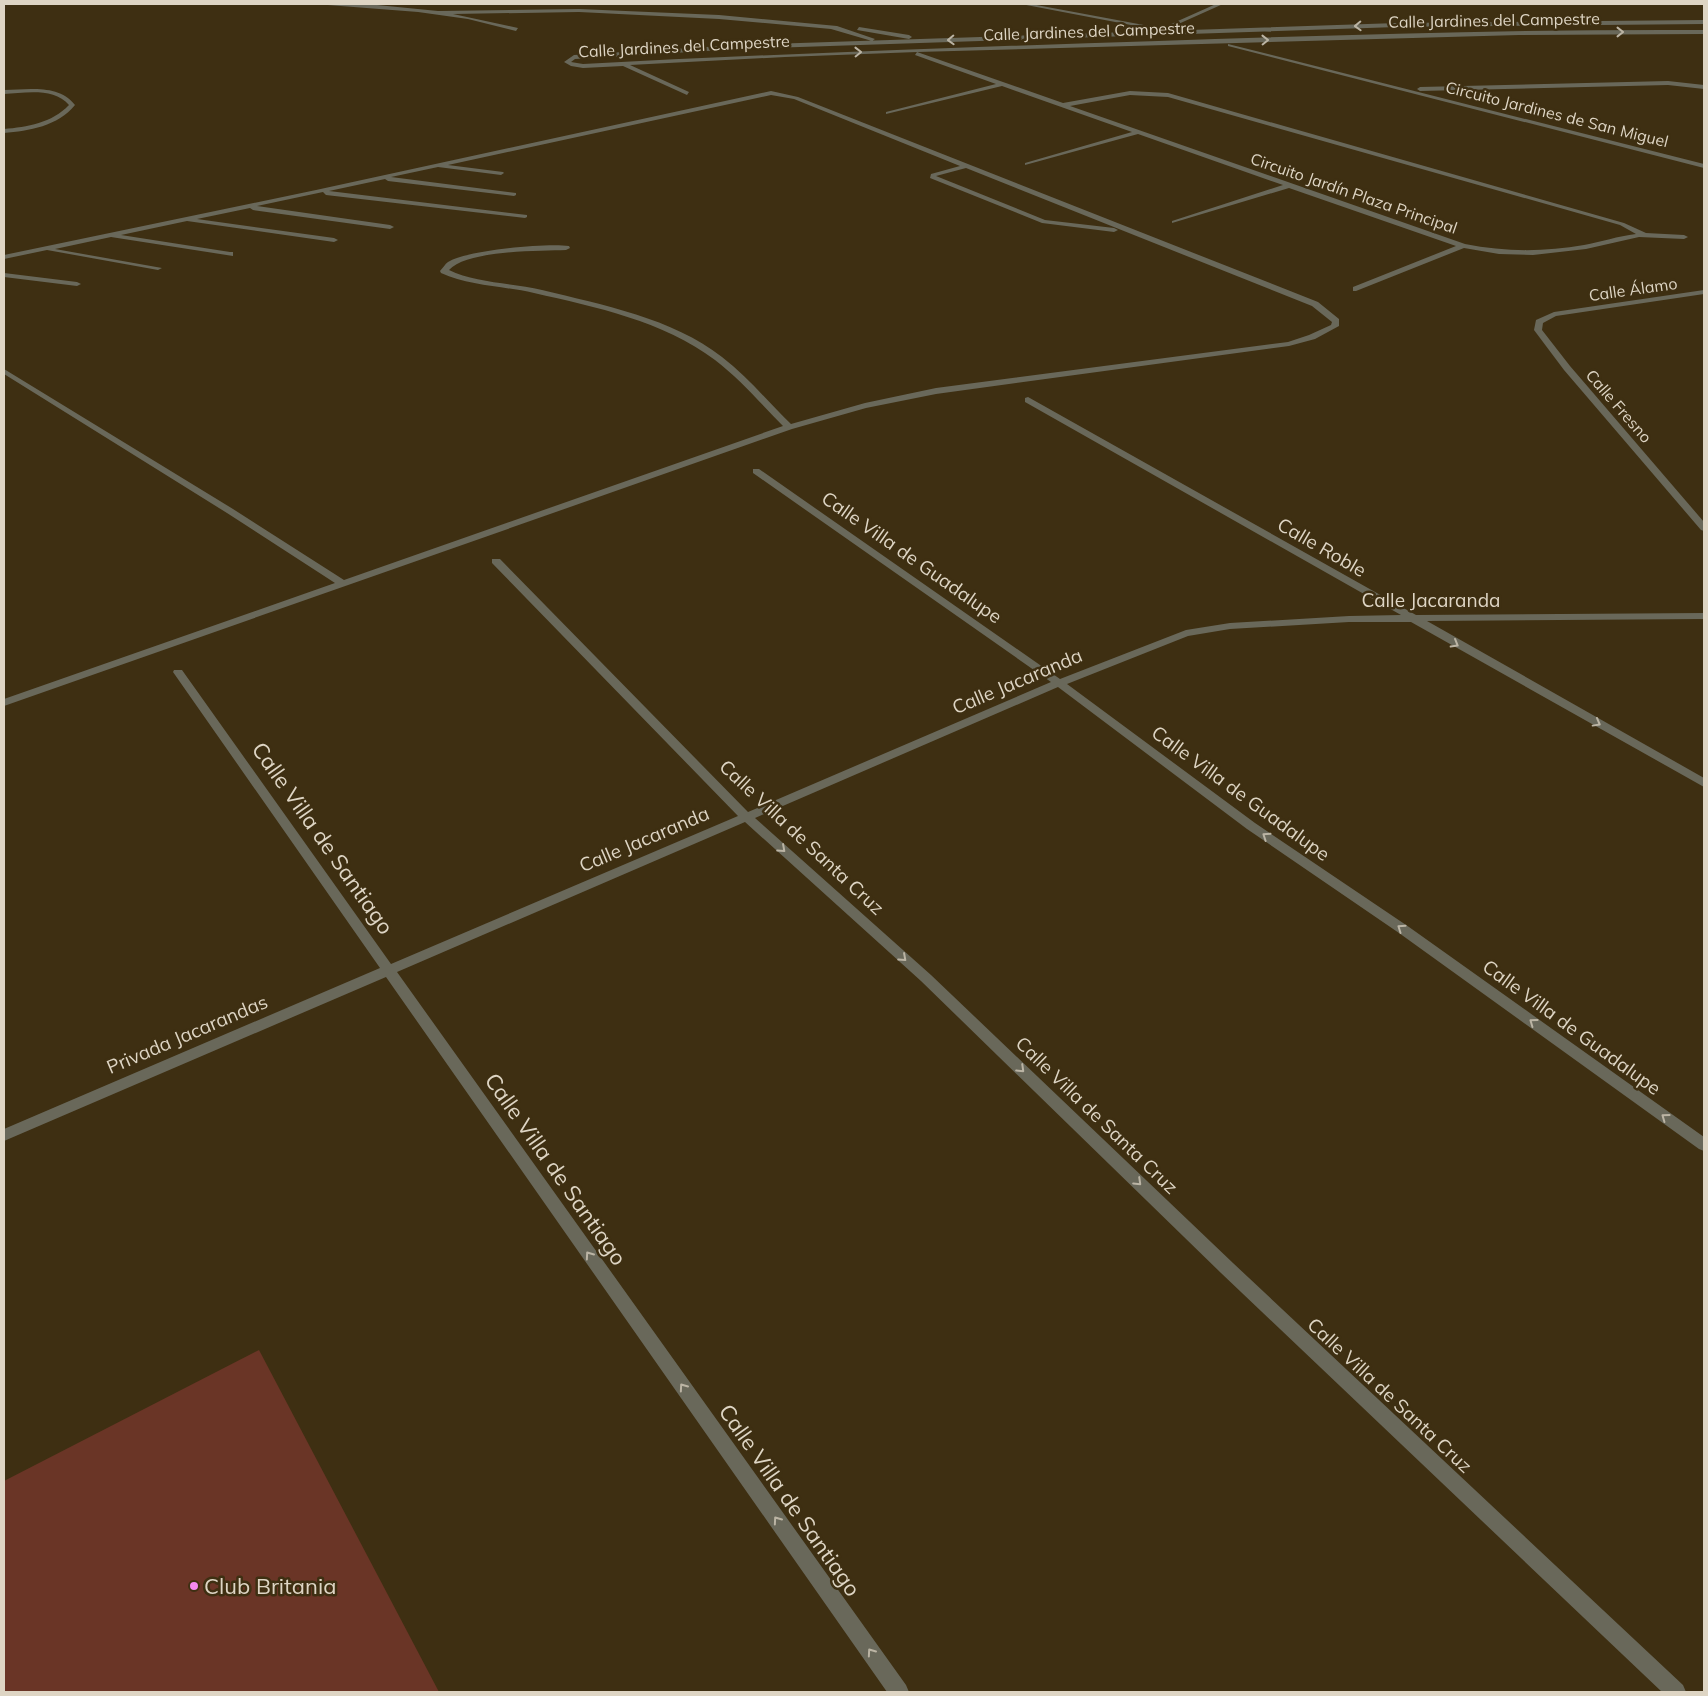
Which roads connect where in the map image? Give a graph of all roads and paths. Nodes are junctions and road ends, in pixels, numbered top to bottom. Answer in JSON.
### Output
{"nodes":[{"id":1,"x":318,"y":4,"type":"edge"},
{"id":2,"x":1024,"y":4,"type":"edge"},
{"id":3,"x":1220,"y":4,"type":"edge"},
{"id":4,"x":552,"y":10,"type":"junction"},
{"id":5,"x":438,"y":13,"type":"junction"},
{"id":6,"x":526,"y":18,"type":"dead end"},
{"id":7,"x":517,"y":20,"type":"dead end"},
{"id":8,"x":1703,"y":21,"type":"edge"},
{"id":9,"x":499,"y":25,"type":"junction"},
{"id":10,"x":829,"y":27,"type":"junction"},
{"id":11,"x":1163,"y":29,"type":"junction"},
{"id":12,"x":516,"y":30,"type":"dead end"},
{"id":13,"x":1179,"y":32,"type":"junction"},
{"id":14,"x":1696,"y":32,"type":"junction"},
{"id":15,"x":1704,"y":32,"type":"edge"},
{"id":16,"x":925,"y":41,"type":"junction"},
{"id":17,"x":1216,"y":41,"type":"junction"},
{"id":18,"x":885,"y":43,"type":"junction"},
{"id":19,"x":835,"y":44,"type":"junction"},
{"id":20,"x":948,"y":50,"type":"junction"},
{"id":21,"x":907,"y":51,"type":"junction"},
{"id":22,"x":838,"y":53,"type":"junction"},
{"id":23,"x":938,"y":61,"type":"junction"},
{"id":24,"x":622,"y":64,"type":"junction"},
{"id":25,"x":1003,"y":84,"type":"junction"},
{"id":26,"x":1704,"y":87,"type":"edge"},
{"id":27,"x":1403,"y":89,"type":"junction"},
{"id":28,"x":4,"y":92,"type":"edge"},
{"id":29,"x":687,"y":93,"type":"dead end"},
{"id":30,"x":1062,"y":105,"type":"junction"},
{"id":31,"x":888,"y":113,"type":"dead end"},
{"id":32,"x":4,"y":130,"type":"edge"},
{"id":33,"x":1139,"y":132,"type":"junction"},
{"id":34,"x":1027,"y":164,"type":"dead end"},
{"id":35,"x":431,"y":165,"type":"junction"},
{"id":36,"x":966,"y":166,"type":"junction"},
{"id":37,"x":1704,"y":166,"type":"edge"},
{"id":38,"x":501,"y":174,"type":"dead end"},
{"id":39,"x":378,"y":178,"type":"junction"},
{"id":40,"x":1291,"y":184,"type":"junction"},
{"id":41,"x":316,"y":192,"type":"junction"},
{"id":42,"x":514,"y":194,"type":"dead end"},
{"id":43,"x":244,"y":206,"type":"junction"},
{"id":44,"x":524,"y":216,"type":"dead end"},
{"id":45,"x":180,"y":219,"type":"junction"},
{"id":46,"x":1174,"y":222,"type":"dead end"},
{"id":47,"x":390,"y":227,"type":"dead end"},
{"id":48,"x":1130,"y":232,"type":"junction"},
{"id":49,"x":107,"y":235,"type":"junction"},
{"id":50,"x":1645,"y":235,"type":"junction"},
{"id":51,"x":1684,"y":237,"type":"dead end"},
{"id":52,"x":334,"y":240,"type":"dead end"},
{"id":53,"x":1462,"y":246,"type":"junction"},
{"id":54,"x":566,"y":248,"type":"dead end"},
{"id":55,"x":43,"y":249,"type":"junction"},
{"id":56,"x":230,"y":254,"type":"dead end"},
{"id":57,"x":4,"y":257,"type":"edge"},
{"id":58,"x":158,"y":268,"type":"dead end"},
{"id":59,"x":4,"y":274,"type":"edge"},
{"id":60,"x":77,"y":284,"type":"dead end"},
{"id":61,"x":1356,"y":289,"type":"dead end"},
{"id":62,"x":1704,"y":292,"type":"edge"},
{"id":63,"x":1566,"y":312,"type":"joint"},
{"id":64,"x":4,"y":371,"type":"edge"},
{"id":65,"x":1028,"y":400,"type":"dead end"},
{"id":66,"x":789,"y":427,"type":"junction"},
{"id":67,"x":756,"y":471,"type":"dead end"},
{"id":68,"x":1704,"y":528,"type":"edge"},
{"id":69,"x":496,"y":561,"type":"dead end"},
{"id":70,"x":341,"y":583,"type":"junction"},
{"id":71,"x":1704,"y":616,"type":"edge"},
{"id":72,"x":1413,"y":619,"type":"junction"},
{"id":73,"x":178,"y":672,"type":"dead end"},
{"id":74,"x":1059,"y":683,"type":"junction"},
{"id":75,"x":4,"y":703,"type":"edge"},
{"id":76,"x":1704,"y":783,"type":"edge"},
{"id":77,"x":746,"y":816,"type":"junction"},
{"id":78,"x":387,"y":969,"type":"junction"},
{"id":79,"x":4,"y":1135,"type":"edge"},
{"id":80,"x":1704,"y":1146,"type":"edge"},
{"id":81,"x":899,"y":1692,"type":"edge"},
{"id":82,"x":1676,"y":1692,"type":"edge"}],
"edges":[{"from":1,"to":5,"type":"street"},
{"from":2,"to":11,"type":"street"},
{"from":3,"to":11,"type":"street"},
{"from":4,"to":5,"type":"street"},
{"from":4,"to":6,"type":"street"},
{"from":4,"to":10,"type":"street"},
{"from":5,"to":9,"type":"street"},
{"from":7,"to":9,"type":"street"},
{"from":8,"to":13,"type":"street","name":"Calle Jardines del Campestre","one_way":true},
{"from":8,"to":14,"type":"street"},
{"from":9,"to":12,"type":"street"},
{"from":10,"to":16,"type":"street"},
{"from":10,"to":18,"type":"street"},
{"from":11,"to":13,"type":"street"},
{"from":13,"to":16,"type":"street","name":"Calle Jardines del Campestre","one_way":true},
{"from":13,"to":17,"type":"street","name":"Circuito Jardines de San Miguel"},
{"from":14,"to":15,"type":"street","name":"Calle Jardines del Campestre"},
{"from":17,"to":14,"type":"street","name":"Calle Jardines del Campestre","one_way":true},
{"from":16,"to":18,"type":"street","name":"Calle Jardines del Campestre"},
{"from":16,"to":20,"type":"street"},
{"from":17,"to":20,"type":"street","name":"Calle Jardines del Campestre"},
{"from":17,"to":27,"type":"street","name":"Circuito Jardines de San Miguel"},
{"from":18,"to":19,"type":"street","name":"Calle Jardines del Campestre"},
{"from":18,"to":21,"type":"street","name":"Circuito Jardín Plaza Principal"},
{"from":19,"to":22,"type":"street"},
{"from":19,"to":24,"type":"street","name":"Calle Jardines del Campestre"},
{"from":20,"to":21,"type":"street","name":"Calle Jardines del Campestre"},
{"from":20,"to":23,"type":"street"},
{"from":22,"to":21,"type":"street","name":"Calle Jardines del Campestre","one_way":true},
{"from":21,"to":23,"type":"street","name":"Circuito Jardín Plaza Principal"},
{"from":22,"to":24,"type":"street","name":"Calle Jardines del Campestre"},
{"from":23,"to":25,"type":"street","name":"Circuito Jardín Plaza Principal"},
{"from":24,"to":29,"type":"street"},
{"from":25,"to":30,"type":"street","name":"Circuito Jardín Plaza Principal"},
{"from":25,"to":31,"type":"street"},
{"from":26,"to":27,"type":"street","name":"Circuito Jardines de San Miguel"},
{"from":27,"to":37,"type":"street","name":"Circuito Jardines de San Miguel"},
{"from":28,"to":32,"type":"street"},
{"from":30,"to":33,"type":"street","name":"Circuito Jardín Plaza Principal"},
{"from":30,"to":50,"type":"street","name":"Circuito Jardín Plaza Principal"},
{"from":33,"to":34,"type":"street"},
{"from":33,"to":40,"type":"street","name":"Circuito Jardín Plaza Principal"},
{"from":35,"to":36,"type":"street"},
{"from":35,"to":38,"type":"street"},
{"from":35,"to":39,"type":"street"},
{"from":36,"to":48,"type":"street"},
{"from":36,"to":48,"type":"street"},
{"from":39,"to":41,"type":"street"},
{"from":39,"to":42,"type":"street"},
{"from":40,"to":46,"type":"street"},
{"from":40,"to":53,"type":"street","name":"Circuito Jardín Plaza Principal"},
{"from":41,"to":43,"type":"street"},
{"from":41,"to":44,"type":"street"},
{"from":43,"to":45,"type":"street"},
{"from":43,"to":47,"type":"street"},
{"from":45,"to":49,"type":"street"},
{"from":45,"to":52,"type":"street"},
{"from":48,"to":66,"type":"street"},
{"from":49,"to":55,"type":"street"},
{"from":49,"to":56,"type":"street"},
{"from":50,"to":51,"type":"street","name":"Circuito Jardín Plaza Principal"},
{"from":50,"to":53,"type":"street","name":"Circuito Jardín Plaza Principal"},
{"from":53,"to":61,"type":"street"},
{"from":54,"to":66,"type":"street"},
{"from":55,"to":57,"type":"street"},
{"from":55,"to":58,"type":"street"},
{"from":59,"to":60,"type":"street"},
{"from":62,"to":63,"type":"street","name":"Calle Álamo"},
{"from":63,"to":68,"type":"street","name":"Calle Fresno"},
{"from":64,"to":70,"type":"street"},
{"from":65,"to":72,"type":"street","name":"Calle Roble"},
{"from":66,"to":70,"type":"street"},
{"from":67,"to":74,"type":"street","name":"Calle Villa de Guadalupe"},
{"from":69,"to":77,"type":"street","name":"Calle Villa de Santa Cruz"},
{"from":70,"to":75,"type":"street"},
{"from":71,"to":72,"type":"street","name":"Calle Jacaranda"},
{"from":72,"to":74,"type":"street","name":"Calle Jacaranda"},
{"from":72,"to":76,"type":"street","name":"Calle Roble","one_way":true},
{"from":73,"to":78,"type":"street","name":"Calle Villa de Santiago"},
{"from":74,"to":77,"type":"street","name":"Calle Jacaranda"},
{"from":80,"to":74,"type":"street","name":"Calle Villa de Guadalupe","one_way":true},
{"from":77,"to":78,"type":"street","name":"Calle Jacaranda"},
{"from":77,"to":82,"type":"street","name":"Calle Villa de Santa Cruz","one_way":true},
{"from":78,"to":79,"type":"street","name":"Privada Jacarandas"},
{"from":81,"to":78,"type":"street","name":"Calle Villa de Santiago","one_way":true}]}
